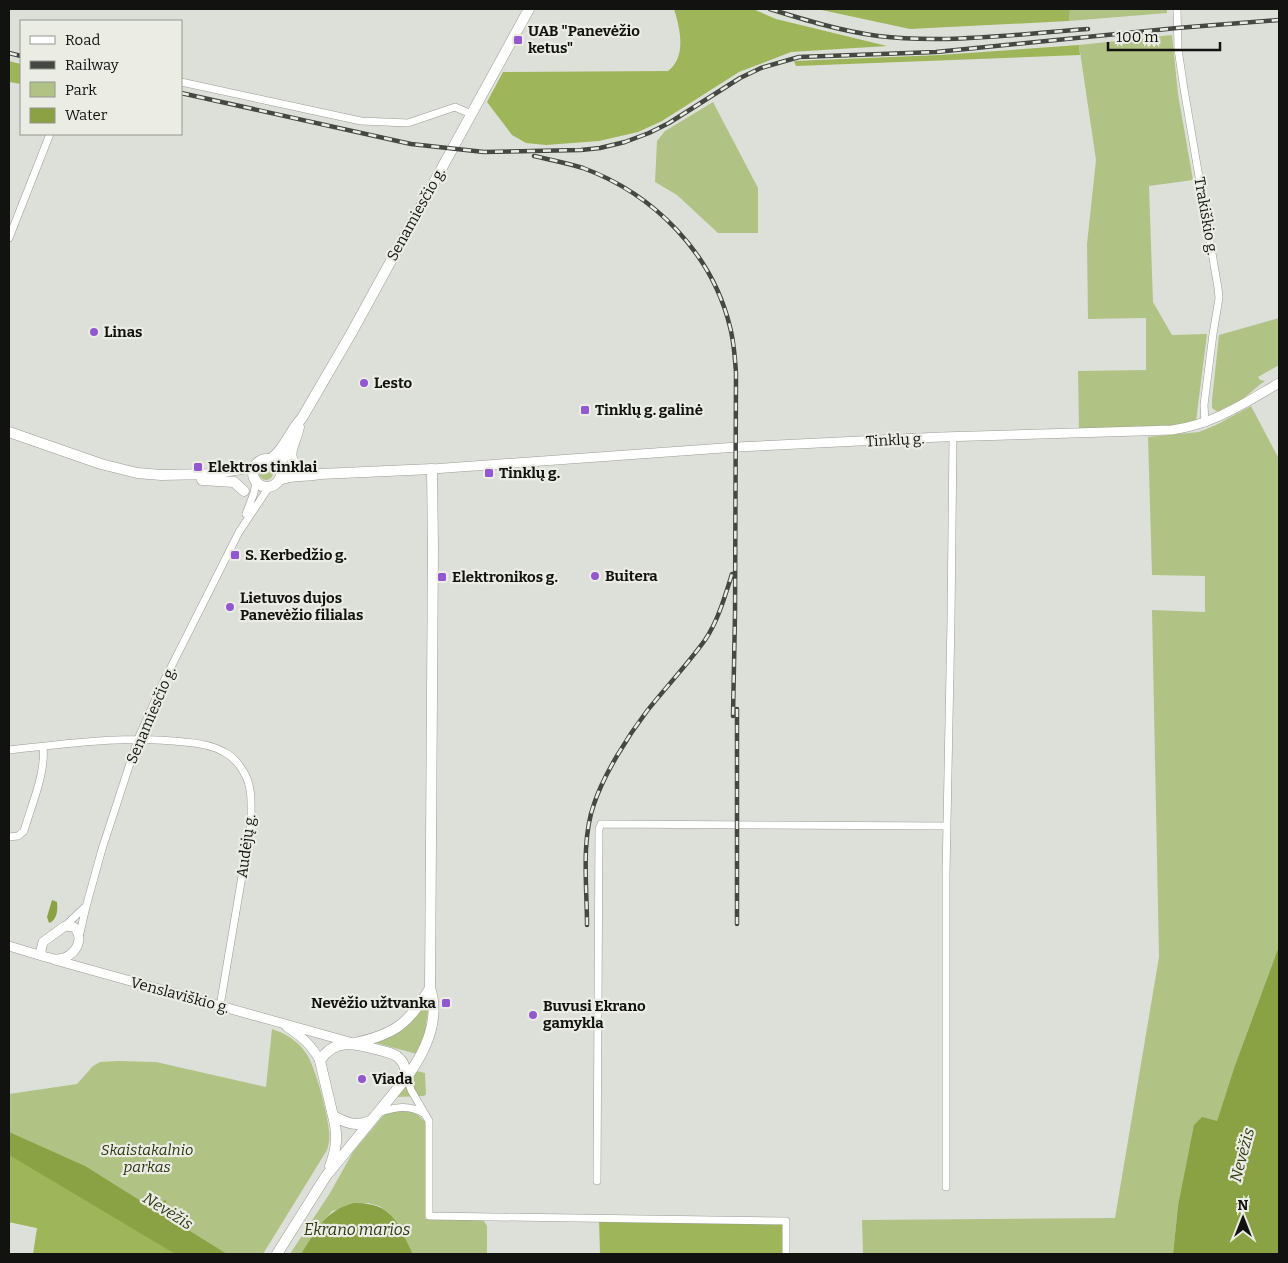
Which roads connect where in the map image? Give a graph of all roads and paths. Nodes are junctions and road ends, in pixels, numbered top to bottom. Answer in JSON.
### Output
{"nodes":[{"id":1,"x":529,"y":9,"type":"edge"},
{"id":2,"x":1177,"y":9,"type":"edge"},
{"id":3,"x":182,"y":82,"type":"edge"},
{"id":4,"x":471,"y":114,"type":"junction"},
{"id":5,"x":50,"y":135,"type":"edge"},
{"id":6,"x":9,"y":238,"type":"edge"},
{"id":7,"x":1279,"y":383,"type":"edge"},
{"id":8,"x":300,"y":422,"type":"junction"},
{"id":9,"x":1205,"y":423,"type":"junction"},
{"id":10,"x":9,"y":432,"type":"edge"},
{"id":11,"x":952,"y":437,"type":"junction"},
{"id":12,"x":268,"y":460,"type":"junction"},
{"id":13,"x":291,"y":460,"type":"joint"},
{"id":14,"x":254,"y":468,"type":"junction"},
{"id":15,"x":279,"y":468,"type":"junction"},
{"id":16,"x":432,"y":469,"type":"junction"},
{"id":17,"x":303,"y":470,"type":"junction"},
{"id":18,"x":210,"y":474,"type":"junction"},
{"id":19,"x":320,"y":474,"type":"junction"},
{"id":20,"x":180,"y":475,"type":"junction"},
{"id":21,"x":255,"y":480,"type":"junction"},
{"id":22,"x":279,"y":480,"type":"junction"},
{"id":23,"x":269,"y":487,"type":"junction"},
{"id":24,"x":244,"y":491,"type":"joint"},
{"id":25,"x":241,"y":524,"type":"junction"},
{"id":26,"x":239,"y":532,"type":"junction"},
{"id":27,"x":138,"y":739,"type":"junction"},
{"id":28,"x":43,"y":747,"type":"junction"},
{"id":29,"x":9,"y":750,"type":"edge"},
{"id":30,"x":947,"y":826,"type":"junction"},
{"id":31,"x":9,"y":836,"type":"edge"},
{"id":32,"x":86,"y":907,"type":"junction"},
{"id":33,"x":65,"y":926,"type":"junction"},
{"id":34,"x":79,"y":937,"type":"junction"},
{"id":35,"x":43,"y":942,"type":"junction"},
{"id":36,"x":9,"y":946,"type":"edge"},
{"id":37,"x":24,"y":950,"type":"junction"},
{"id":38,"x":74,"y":953,"type":"junction"},
{"id":39,"x":42,"y":956,"type":"junction"},
{"id":40,"x":55,"y":960,"type":"junction"},
{"id":41,"x":79,"y":967,"type":"junction"},
{"id":42,"x":430,"y":988,"type":"junction"},
{"id":43,"x":220,"y":1006,"type":"junction"},
{"id":44,"x":281,"y":1023,"type":"junction"},
{"id":45,"x":353,"y":1043,"type":"junction"},
{"id":46,"x":320,"y":1061,"type":"junction"},
{"id":47,"x":407,"y":1077,"type":"junction"},
{"id":48,"x":333,"y":1116,"type":"junction"},
{"id":49,"x":427,"y":1116,"type":"junction"},
{"id":50,"x":373,"y":1117,"type":"junction"},
{"id":51,"x":326,"y":1176,"type":"junction"},
{"id":52,"x":597,"y":1181,"type":"dead end"},
{"id":53,"x":946,"y":1187,"type":"dead end"},
{"id":54,"x":277,"y":1254,"type":"edge"},
{"id":55,"x":786,"y":1254,"type":"edge"}],
"edges":[{"from":1,"to":4,"type":"main road","name":"Senamiesčio g."},
{"from":2,"to":9,"type":"street","name":"Trakiškio g."},
{"from":3,"to":4,"type":"street"},
{"from":4,"to":8,"type":"main road","name":"Senamiesčio g."},
{"from":5,"to":6,"type":"street"},
{"from":7,"to":9,"type":"main road","name":"Tinklų g."},
{"from":8,"to":12,"type":"main road","name":"Senamiesčio g."},
{"from":8,"to":13,"type":"main road","name":"Senamiesčio g."},
{"from":8,"to":15,"type":"main road","name":"Senamiesčio g."},
{"from":9,"to":11,"type":"main road","name":"Tinklų g."},
{"from":10,"to":20,"type":"main road"},
{"from":11,"to":16,"type":"main road","name":"Tinklų g."},
{"from":11,"to":30,"type":"street"},
{"from":12,"to":14,"type":"main road","name":"Senamiesčio g."},
{"from":12,"to":15,"type":"main road"},
{"from":13,"to":17,"type":"main road","name":"Tinklų g."},
{"from":14,"to":18,"type":"main road"},
{"from":14,"to":21,"type":"main road","name":"Senamiesčio g."},
{"from":15,"to":17,"type":"main road","name":"Tinklų g."},
{"from":15,"to":22,"type":"main road","name":"Senamiesčio g."},
{"from":16,"to":19,"type":"main road","name":"Tinklų g."},
{"from":16,"to":42,"type":"main road"},
{"from":17,"to":19,"type":"main road","name":"Tinklų g."},
{"from":18,"to":20,"type":"main road"},
{"from":18,"to":21,"type":"main road"},
{"from":19,"to":22,"type":"main road","name":"Tinklų g."},
{"from":20,"to":24,"type":"main road"},
{"from":21,"to":23,"type":"main road"},
{"from":21,"to":25,"type":"street","name":"Senamiesčio g."},
{"from":22,"to":23,"type":"main road","name":"Senamiesčio g."},
{"from":23,"to":26,"type":"street","name":"Senamiesčio g."},
{"from":24,"to":25,"type":"street","name":"Senamiesčio g."},
{"from":25,"to":26,"type":"street","name":"Senamiesčio g."},
{"from":26,"to":27,"type":"street","name":"Senamiesčio g."},
{"from":27,"to":28,"type":"street","name":"Audėjų g."},
{"from":27,"to":32,"type":"street","name":"Senamiesčio g."},
{"from":27,"to":43,"type":"street","name":"Audėjų g."},
{"from":28,"to":29,"type":"street","name":"Audėjų g."},
{"from":28,"to":31,"type":"street"},
{"from":30,"to":52,"type":"street"},
{"from":30,"to":53,"type":"street"},
{"from":32,"to":33,"type":"street"},
{"from":32,"to":34,"type":"street","name":"Senamiesčio g."},
{"from":33,"to":34,"type":"main road"},
{"from":33,"to":35,"type":"main road"},
{"from":34,"to":38,"type":"main road"},
{"from":35,"to":37,"type":"main road"},
{"from":35,"to":39,"type":"main road"},
{"from":36,"to":37,"type":"main road"},
{"from":37,"to":39,"type":"main road"},
{"from":38,"to":40,"type":"main road"},
{"from":38,"to":41,"type":"main road"},
{"from":39,"to":40,"type":"main road"},
{"from":40,"to":41,"type":"main road","name":"Venslaviškio g."},
{"from":41,"to":43,"type":"main road","name":"Venslaviškio g."},
{"from":42,"to":45,"type":"main road"},
{"from":42,"to":47,"type":"main road"},
{"from":43,"to":44,"type":"main road","name":"Venslaviškio g."},
{"from":44,"to":45,"type":"main road","name":"Venslaviškio g."},
{"from":44,"to":46,"type":"main road","name":"Venslaviškio g."},
{"from":45,"to":46,"type":"main road"},
{"from":45,"to":47,"type":"main road"},
{"from":46,"to":48,"type":"main road"},
{"from":47,"to":49,"type":"street"},
{"from":47,"to":50,"type":"main road"},
{"from":48,"to":50,"type":"main road"},
{"from":48,"to":51,"type":"main road"},
{"from":49,"to":50,"type":"street"},
{"from":49,"to":55,"type":"street"},
{"from":50,"to":51,"type":"main road"},
{"from":51,"to":54,"type":"main road"}]}
